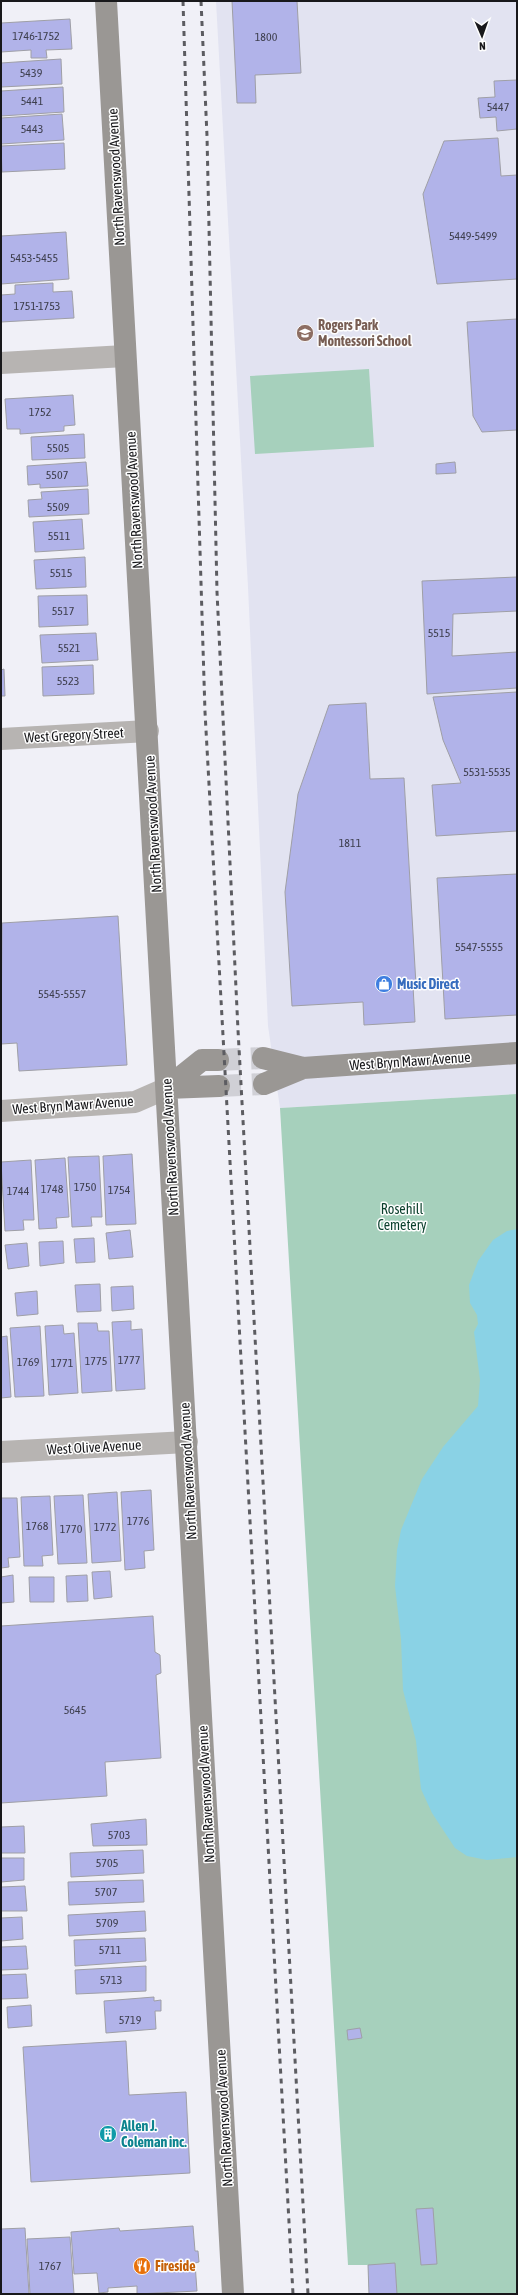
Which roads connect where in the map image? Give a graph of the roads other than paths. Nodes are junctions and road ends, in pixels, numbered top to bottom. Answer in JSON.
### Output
{"nodes":[{"id":1,"x":106,"y":1,"type":"edge"},
{"id":2,"x":125,"y":356,"type":"junction"},
{"id":3,"x":1,"y":363,"type":"edge"},
{"id":4,"x":148,"y":731,"type":"junction"},
{"id":5,"x":1,"y":739,"type":"edge"},
{"id":6,"x":517,"y":1053,"type":"edge"},
{"id":7,"x":263,"y":1058,"type":"tunnel mouth"},
{"id":8,"x":218,"y":1060,"type":"tunnel mouth"},
{"id":9,"x":302,"y":1068,"type":"junction"},
{"id":10,"x":264,"y":1084,"type":"tunnel mouth"},
{"id":11,"x":220,"y":1086,"type":"tunnel mouth"},
{"id":12,"x":166,"y":1088,"type":"junction"},
{"id":13,"x":1,"y":1110,"type":"edge"},
{"id":14,"x":187,"y":1442,"type":"junction"},
{"id":15,"x":1,"y":1452,"type":"edge"},
{"id":16,"x":233,"y":2294,"type":"edge"}],
"edges":[{"from":1,"to":2,"type":"street","name":"North Ravenswood Avenue"},
{"from":2,"to":3,"type":"street"},
{"from":2,"to":4,"type":"street","name":"North Ravenswood Avenue"},
{"from":4,"to":5,"type":"street","name":"West Gregory Street"},
{"from":4,"to":12,"type":"street","name":"North Ravenswood Avenue"},
{"from":6,"to":9,"type":"street","name":"West Bryn Mawr Avenue"},
{"from":7,"to":9,"type":"street","name":"West Bryn Mawr Avenue"},
{"from":8,"to":12,"type":"street","name":"West Bryn Mawr Avenue"},
{"from":9,"to":10,"type":"street","name":"West Bryn Mawr Avenue"},
{"from":11,"to":12,"type":"street","name":"West Bryn Mawr Avenue"},
{"from":12,"to":13,"type":"street","name":"West Bryn Mawr Avenue"},
{"from":12,"to":14,"type":"street","name":"North Ravenswood Avenue"},
{"from":14,"to":15,"type":"street","name":"West Olive Avenue"},
{"from":14,"to":16,"type":"street","name":"North Ravenswood Avenue"}]}
